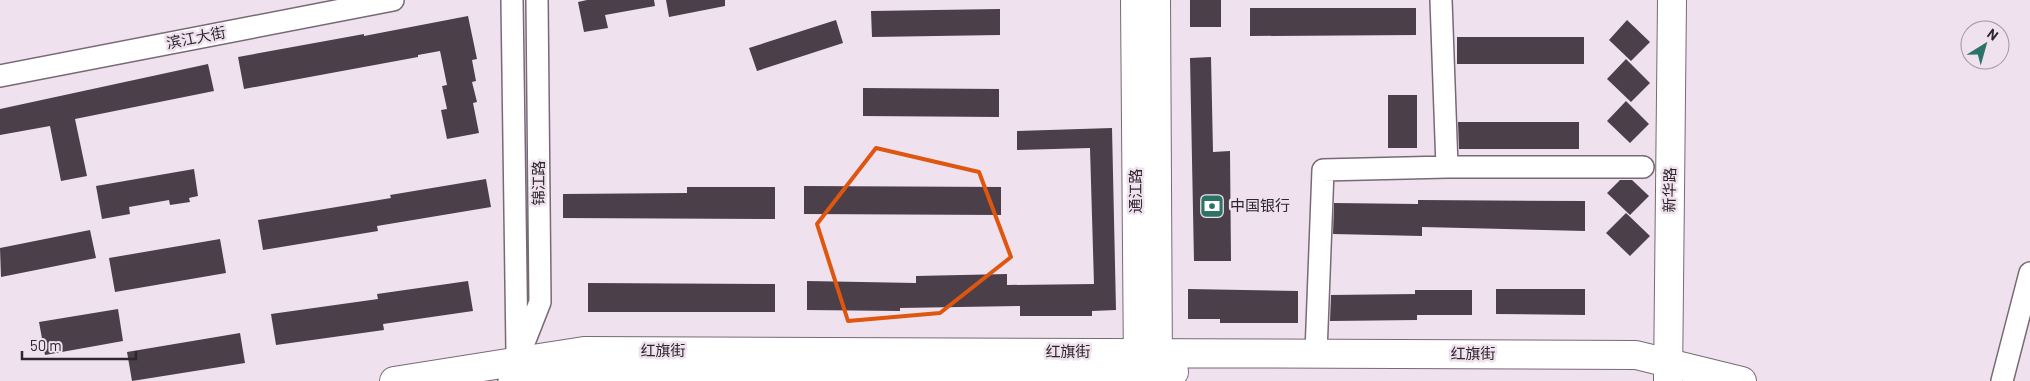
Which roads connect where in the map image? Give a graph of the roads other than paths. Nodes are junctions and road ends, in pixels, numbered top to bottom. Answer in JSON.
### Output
{"nodes":[{"id":1,"x":393,"y":0,"type":"edge"},
{"id":2,"x":512,"y":0,"type":"edge"},
{"id":3,"x":537,"y":0,"type":"edge"},
{"id":4,"x":1135,"y":0,"type":"edge"},
{"id":5,"x":1156,"y":0,"type":"edge"},
{"id":6,"x":1441,"y":0,"type":"edge"},
{"id":7,"x":1672,"y":0,"type":"edge"},
{"id":8,"x":0,"y":76,"type":"edge"},
{"id":9,"x":1447,"y":167,"type":"junction"},
{"id":10,"x":1643,"y":167,"type":"dead end"},
{"id":11,"x":2030,"y":273,"type":"edge"},
{"id":12,"x":1316,"y":353,"type":"junction"},
{"id":13,"x":1148,"y":368,"type":"edge"},
{"id":14,"x":1668,"y":372,"type":"edge"},
{"id":15,"x":518,"y":374,"type":"edge"},
{"id":16,"x":394,"y":381,"type":"edge"},
{"id":17,"x":1742,"y":381,"type":"edge"},
{"id":18,"x":2002,"y":381,"type":"edge"}],
"edges":[{"from":1,"to":8,"type":"street","name":"滨江大街"},
{"from":2,"to":15,"type":"street","name":"锦江路"},
{"from":3,"to":15,"type":"street","name":"锦江路"},
{"from":4,"to":13,"type":"main road","name":"通江路"},
{"from":5,"to":13,"type":"main road","name":"通江路"},
{"from":6,"to":9,"type":"street"},
{"from":7,"to":14,"type":"main road","name":"新华路"},
{"from":9,"to":10,"type":"street"},
{"from":9,"to":12,"type":"street"},
{"from":11,"to":18,"type":"street"},
{"from":12,"to":13,"type":"main road","name":"红旗街"},
{"from":12,"to":14,"type":"main road","name":"红旗街"},
{"from":13,"to":14,"type":"main road"},
{"from":13,"to":15,"type":"main road","name":"红旗街"},
{"from":14,"to":17,"type":"main road","name":"红旗街"},
{"from":15,"to":16,"type":"main road","name":"红旗街"}]}
